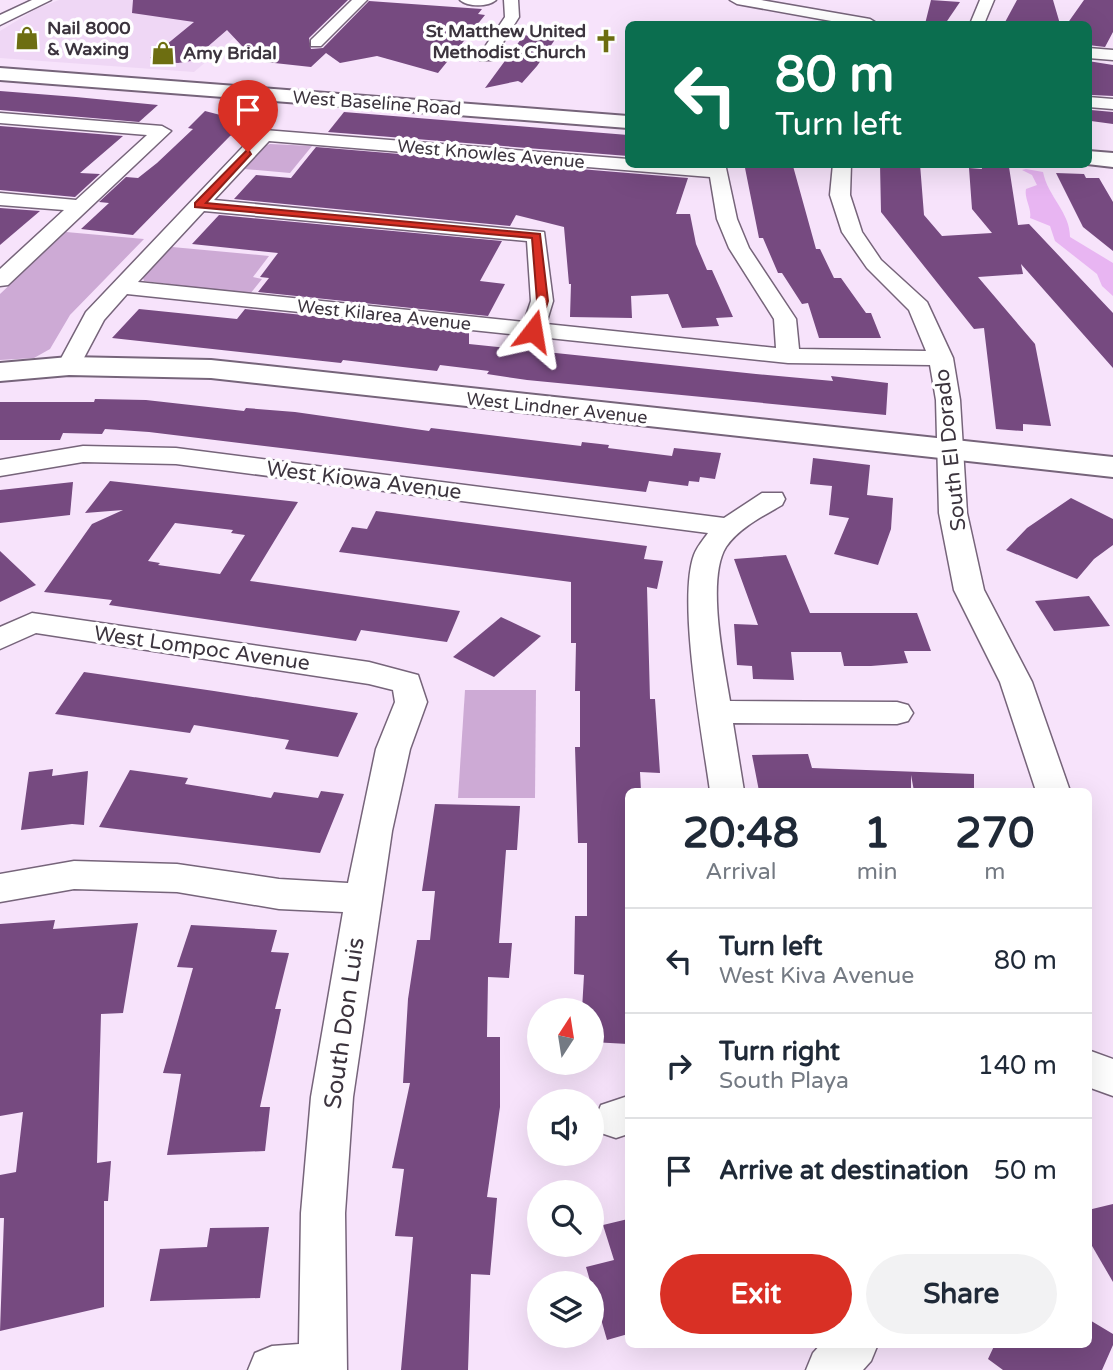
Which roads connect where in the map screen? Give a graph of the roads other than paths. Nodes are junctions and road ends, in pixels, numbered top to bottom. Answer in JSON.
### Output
{"nodes":[{"id":1,"x":44,"y":0,"type":"edge"},
{"id":2,"x":360,"y":0,"type":"edge"},
{"id":3,"x":467,"y":0,"type":"edge"},
{"id":4,"x":489,"y":0,"type":"edge"},
{"id":5,"x":511,"y":0,"type":"edge"},
{"id":6,"x":737,"y":0,"type":"edge"},
{"id":7,"x":987,"y":0,"type":"edge"},
{"id":8,"x":764,"y":2,"type":"edge"},
{"id":9,"x":0,"y":21,"type":"edge"},
{"id":10,"x":856,"y":21,"type":"edge"},
{"id":11,"x":978,"y":21,"type":"edge"},
{"id":12,"x":316,"y":43,"type":"dead end"},
{"id":13,"x":1092,"y":53,"type":"edge"},
{"id":14,"x":1113,"y":55,"type":"edge"},
{"id":15,"x":486,"y":57,"type":"dead end"},
{"id":16,"x":0,"y":62,"type":"edge"},
{"id":17,"x":0,"y":74,"type":"edge"},
{"id":18,"x":1092,"y":102,"type":"edge"},
{"id":19,"x":1113,"y":104,"type":"edge"},
{"id":20,"x":625,"y":110,"type":"edge"},
{"id":21,"x":0,"y":118,"type":"edge"},
{"id":22,"x":625,"y":122,"type":"edge"},
{"id":23,"x":1092,"y":145,"type":"edge"},
{"id":24,"x":1113,"y":147,"type":"edge"},
{"id":25,"x":1092,"y":158,"type":"edge"},
{"id":26,"x":1113,"y":160,"type":"edge"},
{"id":27,"x":625,"y":164,"type":"edge"},
{"id":28,"x":670,"y":168,"type":"edge"},
{"id":29,"x":842,"y":168,"type":"edge"},
{"id":30,"x":0,"y":199,"type":"edge"},
{"id":31,"x":199,"y":205,"type":"junction"},
{"id":32,"x":82,"y":206,"type":"junction"},
{"id":33,"x":0,"y":280,"type":"edge"},
{"id":34,"x":120,"y":287,"type":"junction"},
{"id":35,"x":533,"y":331,"type":"junction"},
{"id":36,"x":788,"y":356,"type":"junction"},
{"id":37,"x":941,"y":358,"type":"junction"},
{"id":38,"x":69,"y":366,"type":"junction"},
{"id":39,"x":0,"y":372,"type":"edge"},
{"id":40,"x":948,"y":450,"type":"junction"},
{"id":41,"x":1113,"y":467,"type":"edge"},
{"id":42,"x":0,"y":468,"type":"edge"},
{"id":43,"x":772,"y":499,"type":"dead end"},
{"id":44,"x":727,"y":527,"type":"junction"},
{"id":45,"x":0,"y":639,"type":"edge"},
{"id":46,"x":407,"y":683,"type":"joint"},
{"id":47,"x":716,"y":712,"type":"junction"},
{"id":48,"x":897,"y":713,"type":"dead end"},
{"id":49,"x":727,"y":788,"type":"edge"},
{"id":50,"x":1052,"y":788,"type":"edge"},
{"id":51,"x":0,"y":888,"type":"edge"},
{"id":52,"x":361,"y":898,"type":"junction"},
{"id":53,"x":1092,"y":1070,"type":"edge"},
{"id":54,"x":1113,"y":1078,"type":"edge"},
{"id":55,"x":850,"y":1348,"type":"edge"},
{"id":56,"x":323,"y":1369,"type":"edge"},
{"id":57,"x":272,"y":1370,"type":"edge"},
{"id":58,"x":830,"y":1370,"type":"edge"}],
"edges":[{"from":1,"to":9,"type":"street"},
{"from":2,"to":12,"type":"street"},
{"from":3,"to":4,"type":"street"},
{"from":5,"to":15,"type":"street"},
{"from":6,"to":8,"type":"street"},
{"from":7,"to":11,"type":"street"},
{"from":8,"to":10,"type":"street"},
{"from":13,"to":14,"type":"street"},
{"from":16,"to":20,"type":"main road","name":"West Baseline Road"},
{"from":17,"to":22,"type":"main road","name":"West Baseline Road"},
{"from":18,"to":19,"type":"street"},
{"from":21,"to":32,"type":"street"},
{"from":23,"to":24,"type":"main road"},
{"from":25,"to":26,"type":"main road"},
{"from":27,"to":31,"type":"street","name":"West Knowles Avenue"},
{"from":28,"to":36,"type":"street","name":"West Knowles Avenue"},
{"from":29,"to":37,"type":"street","name":"South El Dorado"},
{"from":30,"to":32,"type":"street"},
{"from":31,"to":34,"type":"street"},
{"from":31,"to":35,"type":"street"},
{"from":32,"to":33,"type":"street"},
{"from":34,"to":35,"type":"street","name":"West Kilarea Avenue"},
{"from":34,"to":38,"type":"street"},
{"from":35,"to":36,"type":"street","name":"West Kilarea Avenue"},
{"from":36,"to":37,"type":"street","name":"West Kilarea Avenue"},
{"from":37,"to":40,"type":"street","name":"South El Dorado"},
{"from":38,"to":39,"type":"main road","name":"West Lindner Avenue"},
{"from":38,"to":40,"type":"main road","name":"West Lindner Avenue"},
{"from":40,"to":41,"type":"main road","name":"West Lindner Avenue"},
{"from":40,"to":50,"type":"street","name":"South El Dorado"},
{"from":42,"to":44,"type":"street","name":"West Kiowa Avenue"},
{"from":43,"to":44,"type":"street"},
{"from":44,"to":47,"type":"street"},
{"from":45,"to":46,"type":"street","name":"West Lompoc Avenue"},
{"from":46,"to":52,"type":"street","name":"South Don Luis"},
{"from":47,"to":48,"type":"street"},
{"from":47,"to":49,"type":"street"},
{"from":51,"to":52,"type":"street"},
{"from":52,"to":56,"type":"street","name":"South Don Luis"},
{"from":53,"to":54,"type":"street"},
{"from":55,"to":58,"type":"street"},
{"from":56,"to":57,"type":"street"}]}
